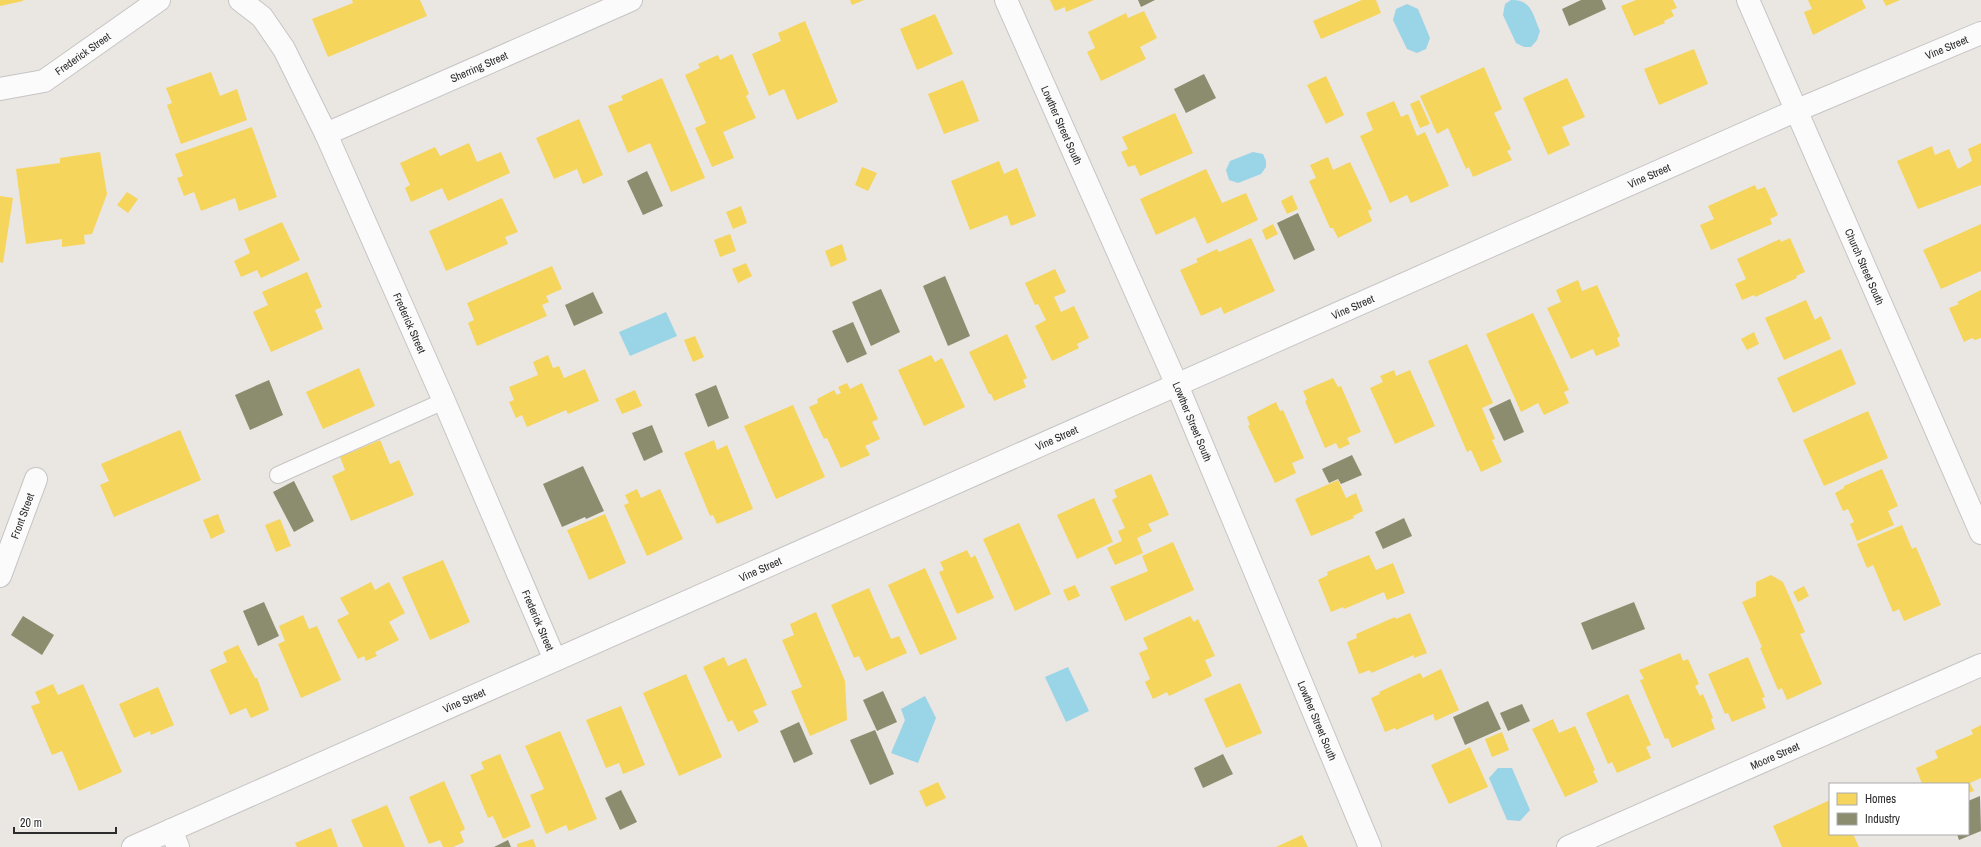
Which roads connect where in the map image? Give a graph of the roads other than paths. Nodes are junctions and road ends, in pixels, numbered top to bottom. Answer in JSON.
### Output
{"nodes":[{"id":1,"x":159,"y":0,"type":"edge"},
{"id":2,"x":240,"y":0,"type":"edge"},
{"id":3,"x":631,"y":0,"type":"edge"},
{"id":4,"x":1006,"y":0,"type":"edge"},
{"id":5,"x":1748,"y":0,"type":"edge"},
{"id":6,"x":1981,"y":33,"type":"edge"},
{"id":7,"x":0,"y":89,"type":"edge"},
{"id":8,"x":1795,"y":111,"type":"junction"},
{"id":9,"x":326,"y":134,"type":"junction"},
{"id":10,"x":1177,"y":385,"type":"junction"},
{"id":11,"x":444,"y":401,"type":"junction"},
{"id":12,"x":278,"y":475,"type":"dead end"},
{"id":13,"x":36,"y":479,"type":"dead end"},
{"id":14,"x":1981,"y":533,"type":"edge"},
{"id":15,"x":0,"y":576,"type":"edge"},
{"id":16,"x":555,"y":660,"type":"junction"},
{"id":17,"x":1981,"y":665,"type":"edge"},
{"id":18,"x":175,"y":838,"type":"edge"},
{"id":19,"x":133,"y":847,"type":"edge"},
{"id":20,"x":1370,"y":847,"type":"edge"},
{"id":21,"x":1568,"y":847,"type":"edge"}],
"edges":[{"from":1,"to":7,"type":"street","name":"Frederick Street"},
{"from":2,"to":9,"type":"street","name":"Frederick Street"},
{"from":3,"to":9,"type":"street","name":"Sherring Street"},
{"from":4,"to":10,"type":"street","name":"Lowther Street South"},
{"from":5,"to":8,"type":"street","name":"Church Street South"},
{"from":6,"to":8,"type":"street","name":"Vine Street"},
{"from":8,"to":10,"type":"street","name":"Vine Street"},
{"from":8,"to":14,"type":"street","name":"Church Street South"},
{"from":9,"to":11,"type":"street","name":"Frederick Street"},
{"from":10,"to":16,"type":"street","name":"Vine Street"},
{"from":10,"to":20,"type":"street","name":"Lowther Street South"},
{"from":11,"to":12,"type":"lane"},
{"from":11,"to":16,"type":"street","name":"Frederick Street"},
{"from":13,"to":15,"type":"street","name":"Front Street"},
{"from":16,"to":18,"type":"street","name":"Vine Street"},
{"from":17,"to":21,"type":"street","name":"Moore Street"},
{"from":18,"to":19,"type":"street","name":"Vine Street"}]}
